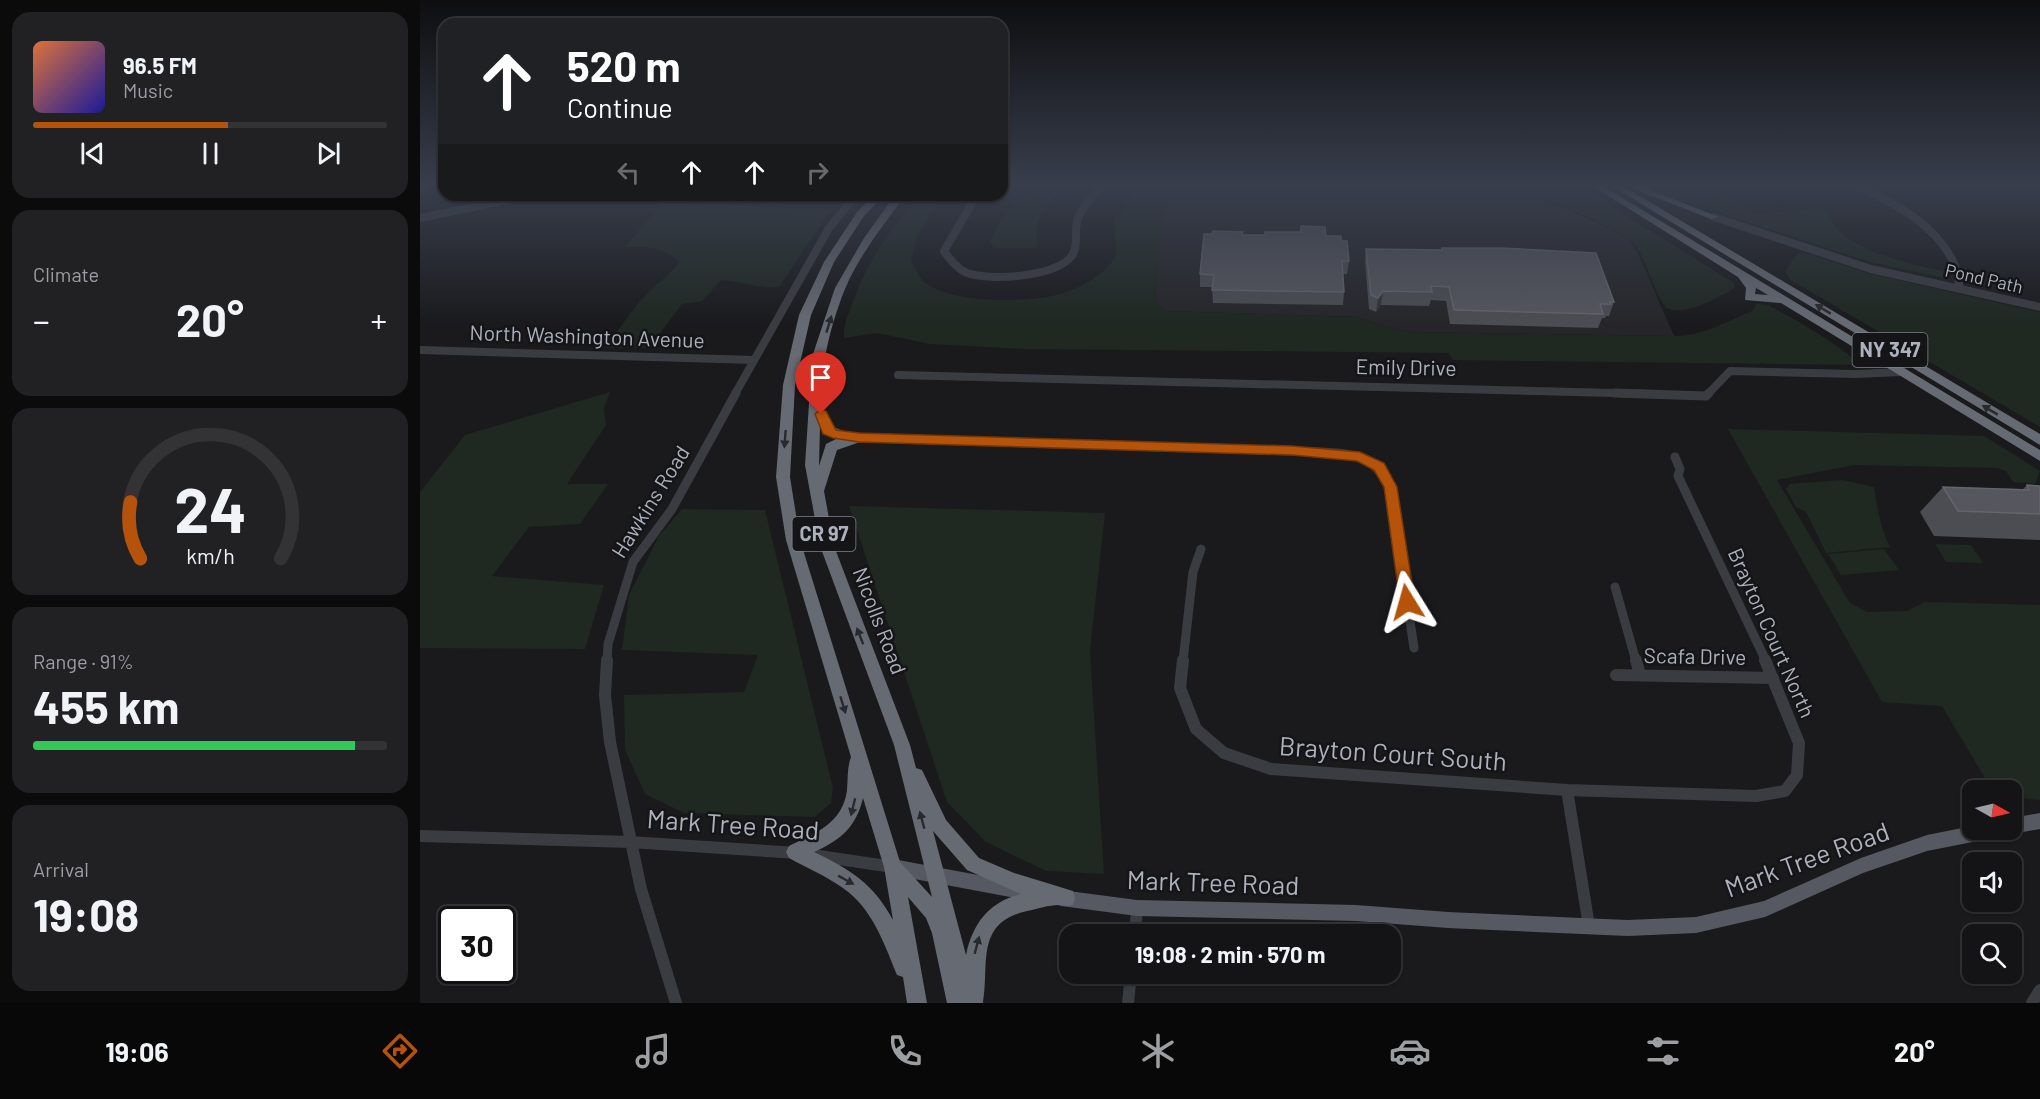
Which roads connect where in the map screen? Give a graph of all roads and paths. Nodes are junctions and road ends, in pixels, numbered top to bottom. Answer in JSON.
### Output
{"nodes":[{"id":1,"x":827,"y":232,"type":"edge"},
{"id":2,"x":848,"y":232,"type":"edge"},
{"id":3,"x":873,"y":232,"type":"edge"},
{"id":4,"x":955,"y":232,"type":"edge"},
{"id":5,"x":1075,"y":232,"type":"edge"},
{"id":6,"x":1672,"y":232,"type":"edge"},
{"id":7,"x":1693,"y":232,"type":"edge"},
{"id":8,"x":1697,"y":232,"type":"edge"},
{"id":9,"x":1759,"y":232,"type":"edge"},
{"id":10,"x":1928,"y":232,"type":"edge"},
{"id":11,"x":1710,"y":242,"type":"junction"},
{"id":12,"x":1731,"y":268,"type":"junction"},
{"id":13,"x":1960,"y":289,"type":"junction"},
{"id":14,"x":2040,"y":307,"type":"edge"},
{"id":15,"x":1796,"y":308,"type":"junction"},
{"id":16,"x":420,"y":350,"type":"edge"},
{"id":17,"x":754,"y":360,"type":"junction"},
{"id":18,"x":1902,"y":372,"type":"junction"},
{"id":19,"x":898,"y":375,"type":"dead end"},
{"id":20,"x":816,"y":401,"type":"junction"},
{"id":21,"x":859,"y":438,"type":"junction"},
{"id":22,"x":2040,"y":440,"type":"edge"},
{"id":23,"x":2038,"y":455,"type":"edge"},
{"id":24,"x":1675,"y":457,"type":"dead end"},
{"id":25,"x":817,"y":494,"type":"junction"},
{"id":26,"x":1201,"y":549,"type":"dead end"},
{"id":27,"x":1615,"y":587,"type":"dead end"},
{"id":28,"x":1414,"y":648,"type":"dead end"},
{"id":29,"x":1616,"y":675,"type":"dead end"},
{"id":30,"x":1640,"y":675,"type":"junction"},
{"id":31,"x":1773,"y":678,"type":"junction"},
{"id":32,"x":902,"y":745,"type":"junction"},
{"id":33,"x":856,"y":749,"type":"junction"},
{"id":34,"x":1567,"y":790,"type":"junction"},
{"id":35,"x":2040,"y":821,"type":"edge"},
{"id":36,"x":2022,"y":824,"type":"edge"},
{"id":37,"x":420,"y":836,"type":"edge"},
{"id":38,"x":1962,"y":836,"type":"edge"},
{"id":39,"x":630,"y":842,"type":"junction"},
{"id":40,"x":795,"y":852,"type":"junction"},
{"id":41,"x":893,"y":867,"type":"junction"},
{"id":42,"x":937,"y":877,"type":"junction"},
{"id":43,"x":1061,"y":898,"type":"junction"},
{"id":44,"x":1137,"y":909,"type":"junction"},
{"id":45,"x":1136,"y":924,"type":"edge"},
{"id":46,"x":1589,"y":926,"type":"junction"},
{"id":47,"x":1130,"y":984,"type":"edge"},
{"id":48,"x":2040,"y":990,"type":"edge"},
{"id":49,"x":917,"y":1002,"type":"edge"},
{"id":50,"x":676,"y":1003,"type":"edge"},
{"id":51,"x":957,"y":1003,"type":"edge"},
{"id":52,"x":969,"y":1003,"type":"edge"},
{"id":53,"x":974,"y":1003,"type":"edge"},
{"id":54,"x":1128,"y":1003,"type":"edge"},
{"id":55,"x":2032,"y":1003,"type":"edge"}],
"edges":[{"from":1,"to":17,"type":"street","name":"Hawkins Road"},
{"from":2,"to":33,"type":"highway","number":"CR 97","one_way":true},
{"from":20,"to":3,"type":"highway","name":"Nicolls Road","number":"CR 97","one_way":true},
{"from":4,"to":5,"type":"street"},
{"from":6,"to":12,"type":"highway","number":"NY 347"},
{"from":7,"to":11,"type":"highway","number":"NY 347"},
{"from":8,"to":11,"type":"highway"},
{"from":9,"to":13,"type":"street","name":"Pond Path"},
{"from":10,"to":13,"type":"street"},
{"from":22,"to":11,"type":"highway","number":"NY 347","one_way":true},
{"from":12,"to":15,"type":"highway","number":"NY 347"},
{"from":12,"to":15,"type":"highway"},
{"from":13,"to":14,"type":"street","name":"Pond Path"},
{"from":15,"to":18,"type":"highway","number":"NY 347"},
{"from":16,"to":17,"type":"street","name":"North Washington Avenue"},
{"from":17,"to":39,"type":"street","name":"Hawkins Road"},
{"from":18,"to":19,"type":"street","name":"Emily Drive"},
{"from":18,"to":23,"type":"highway","number":"NY 347"},
{"from":20,"to":21,"type":"highway"},
{"from":20,"to":25,"type":"highway","name":"Nicolls Road","number":"CR 97"},
{"from":21,"to":25,"type":"highway"},
{"from":21,"to":28,"type":"street"},
{"from":24,"to":31,"type":"street","name":"Brayton Court North"},
{"from":32,"to":25,"type":"highway","name":"Nicolls Road","number":"CR 97","one_way":true},
{"from":26,"to":34,"type":"street","name":"Brayton Court South"},
{"from":27,"to":30,"type":"street"},
{"from":29,"to":30,"type":"street","name":"Scafa Drive"},
{"from":30,"to":31,"type":"street","name":"Scafa Drive"},
{"from":31,"to":34,"type":"street","name":"Brayton Court North"},
{"from":42,"to":32,"type":"highway","name":"Nicolls Road","number":"CR 97","one_way":true},
{"from":32,"to":43,"type":"highway"},
{"from":33,"to":40,"type":"highway","one_way":true},
{"from":33,"to":41,"type":"highway","number":"CR 97"},
{"from":34,"to":46,"type":"street"},
{"from":35,"to":36,"type":"main road"},
{"from":37,"to":39,"type":"street","name":"Mark Tree Road"},
{"from":38,"to":46,"type":"main road","name":"Mark Tree Road"},
{"from":39,"to":40,"type":"street","name":"Mark Tree Road"},
{"from":39,"to":50,"type":"street","name":"Hawkins Road"},
{"from":40,"to":41,"type":"street","name":"Mark Tree Road"},
{"from":40,"to":49,"type":"highway","one_way":true},
{"from":41,"to":42,"type":"main road","name":"Mark Tree Road"},
{"from":41,"to":49,"type":"highway","number":"CR 97"},
{"from":41,"to":51,"type":"highway"},
{"from":42,"to":43,"type":"main road","name":"Mark Tree Road"},
{"from":42,"to":52,"type":"highway","name":"Nicolls Road","number":"CR 97"},
{"from":43,"to":44,"type":"main road","name":"Mark Tree Road"},
{"from":53,"to":43,"type":"highway","one_way":true},
{"from":44,"to":45,"type":"street"},
{"from":44,"to":46,"type":"main road","name":"Mark Tree Road"},
{"from":47,"to":54,"type":"street"},
{"from":48,"to":55,"type":"street"}]}
